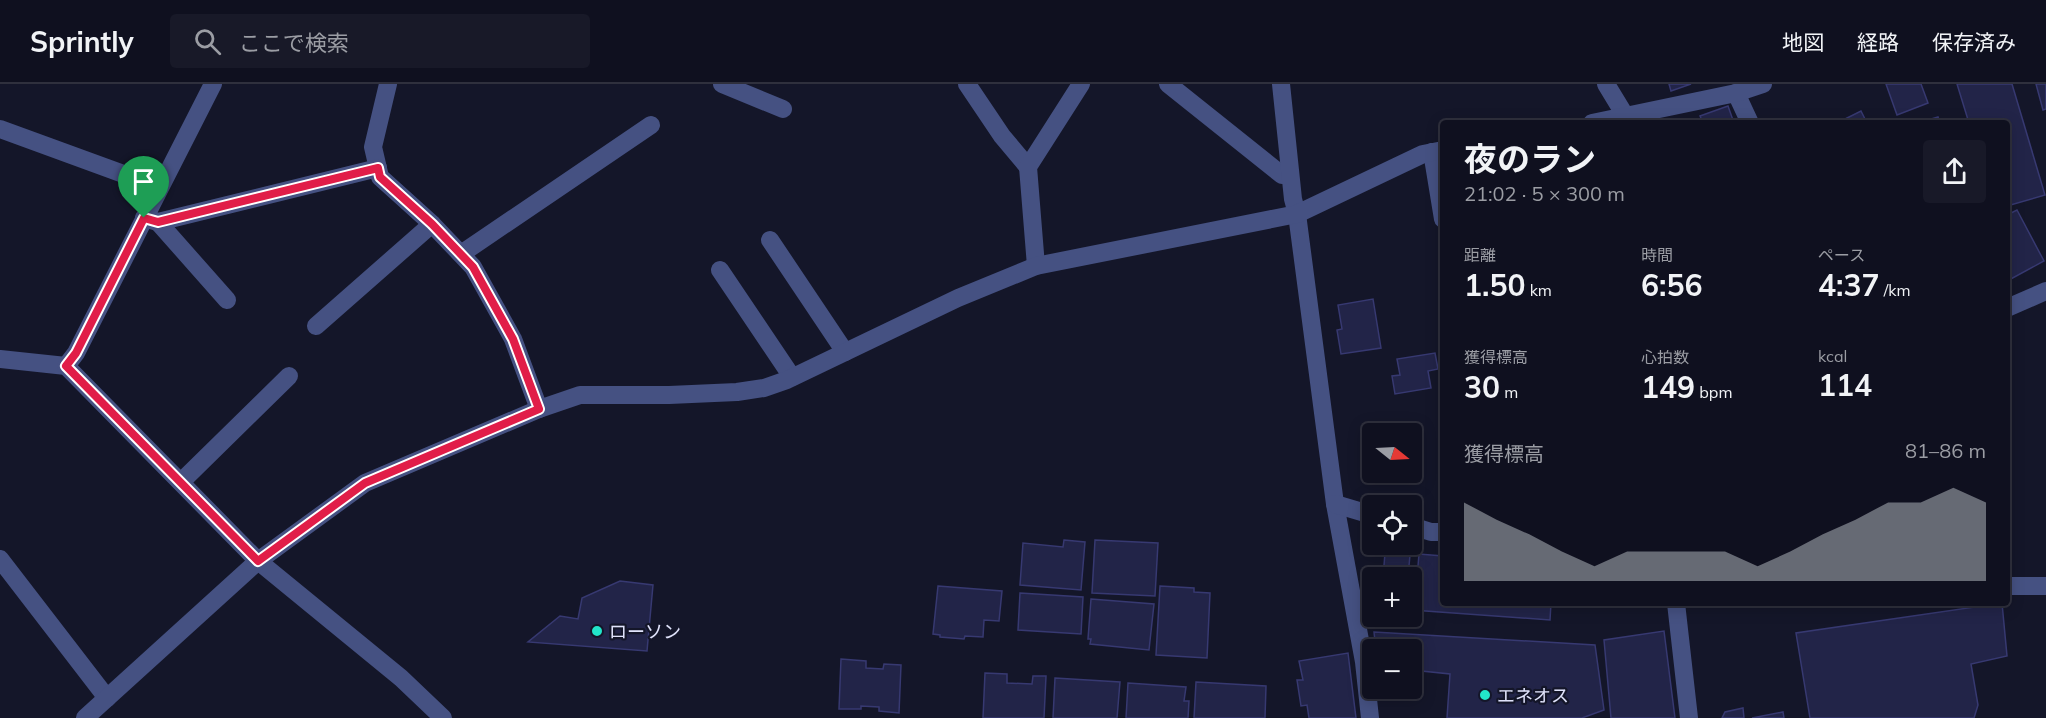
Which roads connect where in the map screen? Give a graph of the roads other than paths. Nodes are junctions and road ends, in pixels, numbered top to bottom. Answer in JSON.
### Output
{"nodes":[{"id":1,"x":213,"y":84,"type":"edge"},
{"id":2,"x":388,"y":84,"type":"edge"},
{"id":3,"x":967,"y":84,"type":"edge"},
{"id":4,"x":1081,"y":84,"type":"edge"},
{"id":5,"x":1168,"y":84,"type":"edge"},
{"id":6,"x":1281,"y":84,"type":"edge"},
{"id":7,"x":1606,"y":84,"type":"edge"},
{"id":8,"x":1763,"y":84,"type":"edge"},
{"id":9,"x":734,"y":86,"type":"edge"},
{"id":10,"x":1736,"y":93,"type":"junction"},
{"id":11,"x":783,"y":109,"type":"dead end"},
{"id":12,"x":1626,"y":117,"type":"junction"},
{"id":13,"x":1609,"y":120,"type":"edge"},
{"id":14,"x":1749,"y":120,"type":"edge"},
{"id":15,"x":651,"y":125,"type":"dead end"},
{"id":16,"x":0,"y":129,"type":"edge"},
{"id":17,"x":1437,"y":151,"type":"edge"},
{"id":18,"x":1028,"y":167,"type":"junction"},
{"id":19,"x":378,"y":168,"type":"junction"},
{"id":20,"x":1290,"y":175,"type":"junction"},
{"id":21,"x":1440,"y":185,"type":"edge"},
{"id":22,"x":159,"y":187,"type":"junction"},
{"id":23,"x":1297,"y":214,"type":"junction"},
{"id":24,"x":151,"y":220,"type":"junction"},
{"id":25,"x":432,"y":224,"type":"junction"},
{"id":26,"x":770,"y":240,"type":"dead end"},
{"id":27,"x":461,"y":254,"type":"junction"},
{"id":28,"x":1036,"y":266,"type":"junction"},
{"id":29,"x":720,"y":270,"type":"dead end"},
{"id":30,"x":2046,"y":291,"type":"edge"},
{"id":31,"x":227,"y":300,"type":"dead end"},
{"id":32,"x":2010,"y":307,"type":"edge"},
{"id":33,"x":316,"y":326,"type":"dead end"},
{"id":34,"x":845,"y":352,"type":"junction"},
{"id":35,"x":0,"y":358,"type":"edge"},
{"id":36,"x":66,"y":366,"type":"junction"},
{"id":37,"x":289,"y":376,"type":"dead end"},
{"id":38,"x":792,"y":377,"type":"junction"},
{"id":39,"x":539,"y":409,"type":"junction"},
{"id":40,"x":181,"y":482,"type":"junction"},
{"id":41,"x":1335,"y":504,"type":"junction"},
{"id":42,"x":1362,"y":512,"type":"edge"},
{"id":43,"x":1422,"y":529,"type":"edge"},
{"id":44,"x":1440,"y":532,"type":"edge"},
{"id":45,"x":0,"y":559,"type":"edge"},
{"id":46,"x":258,"y":561,"type":"junction"},
{"id":47,"x":2010,"y":586,"type":"edge"},
{"id":48,"x":2046,"y":586,"type":"edge"},
{"id":49,"x":1676,"y":606,"type":"edge"},
{"id":50,"x":107,"y":698,"type":"junction"},
{"id":51,"x":84,"y":718,"type":"edge"},
{"id":52,"x":443,"y":718,"type":"edge"},
{"id":53,"x":1370,"y":718,"type":"edge"},
{"id":54,"x":1689,"y":718,"type":"edge"}],
"edges":[{"from":1,"to":22,"type":"street"},
{"from":2,"to":19,"type":"street"},
{"from":3,"to":18,"type":"street"},
{"from":4,"to":18,"type":"street"},
{"from":5,"to":20,"type":"street"},
{"from":6,"to":20,"type":"street"},
{"from":7,"to":12,"type":"street"},
{"from":8,"to":10,"type":"street"},
{"from":9,"to":11,"type":"street"},
{"from":10,"to":12,"type":"street"},
{"from":10,"to":14,"type":"street"},
{"from":12,"to":13,"type":"street"},
{"from":15,"to":27,"type":"street"},
{"from":16,"to":22,"type":"street"},
{"from":17,"to":21,"type":"street"},
{"from":17,"to":23,"type":"street"},
{"from":18,"to":28,"type":"street"},
{"from":19,"to":24,"type":"street"},
{"from":19,"to":25,"type":"street"},
{"from":20,"to":23,"type":"street"},
{"from":22,"to":24,"type":"street"},
{"from":23,"to":28,"type":"street"},
{"from":23,"to":41,"type":"street"},
{"from":24,"to":31,"type":"street"},
{"from":24,"to":36,"type":"street"},
{"from":25,"to":27,"type":"street"},
{"from":25,"to":33,"type":"street"},
{"from":26,"to":34,"type":"street"},
{"from":27,"to":39,"type":"street"},
{"from":28,"to":34,"type":"street"},
{"from":29,"to":38,"type":"street"},
{"from":30,"to":32,"type":"street"},
{"from":34,"to":38,"type":"street"},
{"from":35,"to":36,"type":"street"},
{"from":36,"to":40,"type":"street"},
{"from":37,"to":40,"type":"street"},
{"from":38,"to":39,"type":"street"},
{"from":39,"to":46,"type":"street"},
{"from":40,"to":46,"type":"street"},
{"from":41,"to":42,"type":"street"},
{"from":41,"to":53,"type":"street"},
{"from":43,"to":44,"type":"street"},
{"from":45,"to":50,"type":"street"},
{"from":46,"to":50,"type":"street"},
{"from":46,"to":52,"type":"street"},
{"from":47,"to":48,"type":"street"},
{"from":49,"to":54,"type":"street"},
{"from":50,"to":51,"type":"street"}]}
